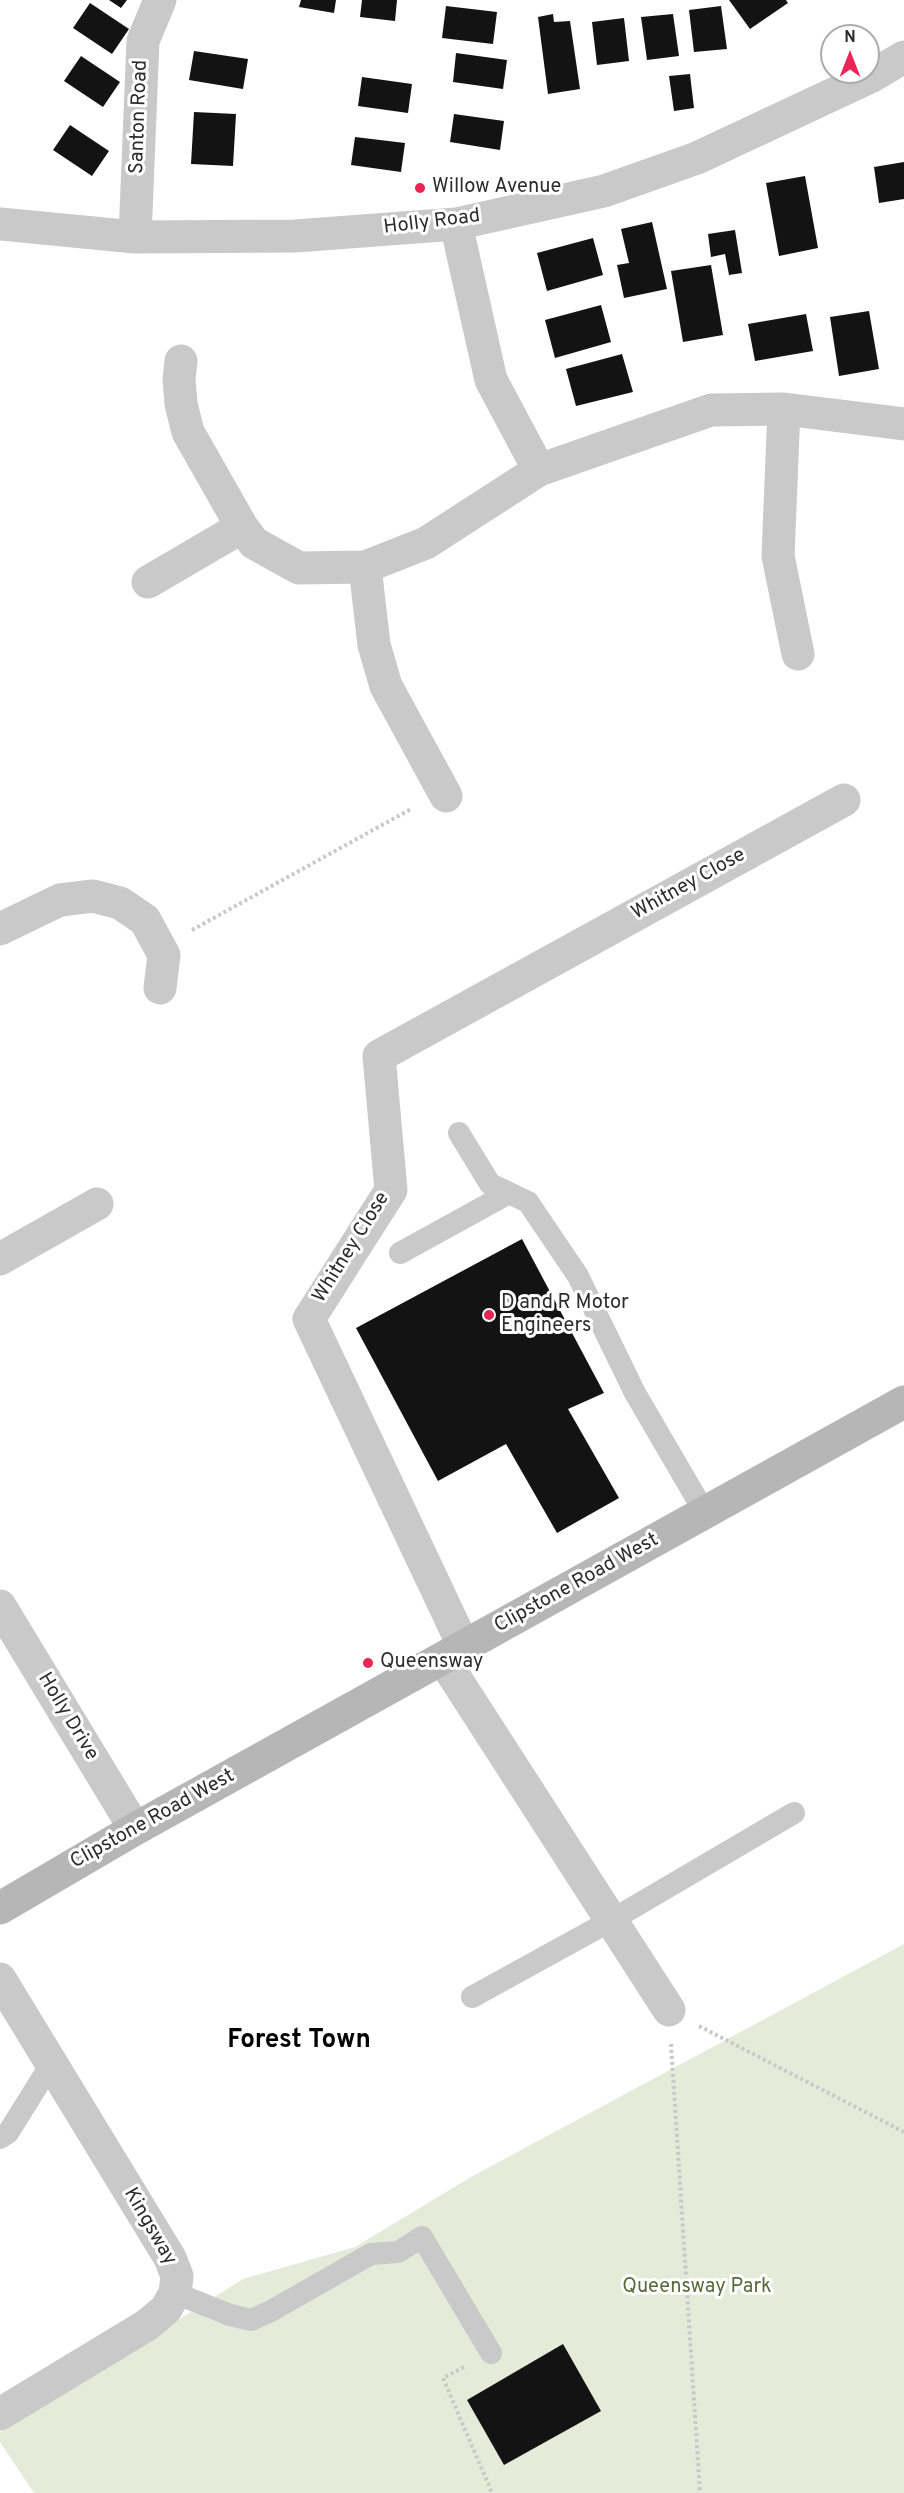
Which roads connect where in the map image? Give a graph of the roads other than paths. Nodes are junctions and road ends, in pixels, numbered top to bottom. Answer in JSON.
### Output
{"nodes":[{"id":1,"x":160,"y":0,"type":"edge"},
{"id":2,"x":904,"y":57,"type":"edge"},
{"id":3,"x":0,"y":224,"type":"edge"},
{"id":4,"x":456,"y":224,"type":"junction"},
{"id":5,"x":135,"y":237,"type":"junction"},
{"id":6,"x":181,"y":362,"type":"dead end"},
{"id":7,"x":784,"y":409,"type":"junction"},
{"id":8,"x":904,"y":424,"type":"edge"},
{"id":9,"x":539,"y":470,"type":"junction"},
{"id":10,"x":242,"y":527,"type":"junction"},
{"id":11,"x":365,"y":567,"type":"junction"},
{"id":12,"x":148,"y":582,"type":"dead end"},
{"id":13,"x":798,"y":654,"type":"dead end"},
{"id":14,"x":445,"y":793,"type":"road end"},
{"id":15,"x":844,"y":800,"type":"dead end"},
{"id":16,"x":0,"y":929,"type":"edge"},
{"id":17,"x":160,"y":988,"type":"dead end"},
{"id":18,"x":459,"y":1133,"type":"dead end"},
{"id":19,"x":508,"y":1193,"type":"junction"},
{"id":20,"x":97,"y":1204,"type":"dead end"},
{"id":21,"x":400,"y":1253,"type":"dead end"},
{"id":22,"x":0,"y":1259,"type":"edge"},
{"id":23,"x":904,"y":1402,"type":"edge"},
{"id":24,"x":705,"y":1513,"type":"junction"},
{"id":25,"x":0,"y":1606,"type":"edge"},
{"id":26,"x":454,"y":1653,"type":"junction"},
{"id":27,"x":795,"y":1813,"type":"dead end"},
{"id":28,"x":135,"y":1829,"type":"junction"},
{"id":29,"x":0,"y":1908,"type":"edge"},
{"id":30,"x":610,"y":1921,"type":"junction"},
{"id":31,"x":0,"y":1979,"type":"edge"},
{"id":32,"x":472,"y":1997,"type":"dead end"},
{"id":33,"x":669,"y":2010,"type":"road end"},
{"id":34,"x":51,"y":2064,"type":"junction"},
{"id":35,"x":0,"y":2138,"type":"edge"},
{"id":36,"x":175,"y":2293,"type":"junction"},
{"id":37,"x":491,"y":2353,"type":"road end"},
{"id":38,"x":0,"y":2414,"type":"edge"}],
"edges":[{"from":1,"to":5,"type":"street","name":"Santon Road"},
{"from":2,"to":4,"type":"street","name":"Holly Road"},
{"from":3,"to":5,"type":"street","name":"Holly Road"},
{"from":4,"to":5,"type":"street","name":"Holly Road"},
{"from":4,"to":9,"type":"street"},
{"from":6,"to":10,"type":"street"},
{"from":7,"to":8,"type":"street"},
{"from":7,"to":9,"type":"street"},
{"from":7,"to":13,"type":"street"},
{"from":9,"to":11,"type":"street"},
{"from":10,"to":11,"type":"street"},
{"from":10,"to":12,"type":"street"},
{"from":11,"to":14,"type":"street"},
{"from":15,"to":26,"type":"street","name":"Whitney Close"},
{"from":16,"to":17,"type":"street"},
{"from":18,"to":19,"type":"lane"},
{"from":19,"to":21,"type":"lane"},
{"from":19,"to":24,"type":"lane"},
{"from":20,"to":22,"type":"street"},
{"from":23,"to":24,"type":"main road","name":"Clipstone Road West"},
{"from":24,"to":26,"type":"main road","name":"Clipstone Road West"},
{"from":25,"to":28,"type":"street","name":"Holly Drive"},
{"from":26,"to":28,"type":"main road","name":"Clipstone Road West"},
{"from":26,"to":30,"type":"street"},
{"from":27,"to":30,"type":"lane"},
{"from":28,"to":29,"type":"main road","name":"Clipstone Road West"},
{"from":30,"to":32,"type":"lane"},
{"from":30,"to":33,"type":"street"},
{"from":31,"to":34,"type":"street","name":"Kingsway"},
{"from":34,"to":35,"type":"lane"},
{"from":34,"to":36,"type":"street","name":"Kingsway"},
{"from":36,"to":37,"type":"lane"},
{"from":36,"to":38,"type":"street","name":"Kingsway"}]}
